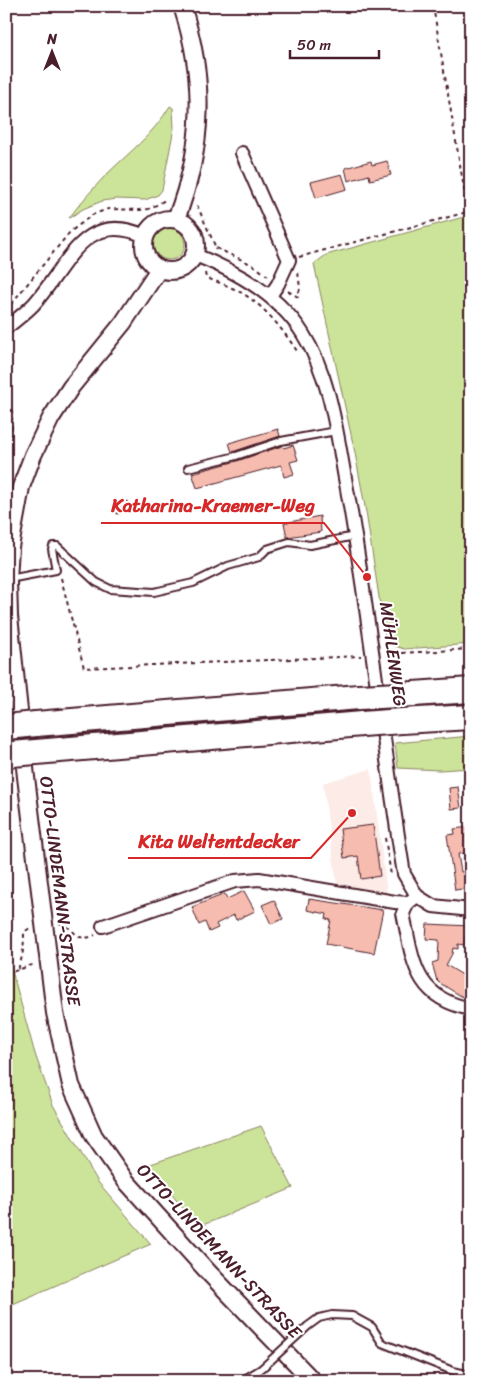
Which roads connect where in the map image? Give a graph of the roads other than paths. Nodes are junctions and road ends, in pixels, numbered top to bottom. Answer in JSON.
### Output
{"nodes":[{"id":1,"x":182,"y":6,"type":"edge"},
{"id":2,"x":242,"y":153,"type":"dead end"},
{"id":3,"x":176,"y":219,"type":"junction"},
{"id":4,"x":145,"y":236,"type":"junction"},
{"id":5,"x":195,"y":255,"type":"junction"},
{"id":6,"x":159,"y":269,"type":"junction"},
{"id":7,"x":270,"y":296,"type":"junction"},
{"id":8,"x":6,"y":328,"type":"edge"},
{"id":9,"x":336,"y":432,"type":"junction"},
{"id":10,"x":188,"y":468,"type":"dead end"},
{"id":11,"x":355,"y":536,"type":"junction"},
{"id":12,"x":8,"y":580,"type":"junction"},
{"id":13,"x":471,"y":690,"type":"edge"},
{"id":14,"x":471,"y":718,"type":"edge"},
{"id":15,"x":6,"y":727,"type":"edge"},
{"id":16,"x":9,"y":754,"type":"edge"},
{"id":17,"x":412,"y":900,"type":"junction"},
{"id":18,"x":466,"y":910,"type":"edge"},
{"id":19,"x":103,"y":926,"type":"road end"},
{"id":20,"x":471,"y":1009,"type":"edge"},
{"id":21,"x":471,"y":1375,"type":"edge"},
{"id":22,"x":241,"y":1381,"type":"edge"},
{"id":23,"x":313,"y":1381,"type":"edge"}],
"edges":[{"from":1,"to":3,"type":"street"},
{"from":2,"to":7,"type":"street"},
{"from":3,"to":4,"type":"street"},
{"from":3,"to":5,"type":"street"},
{"from":4,"to":6,"type":"street"},
{"from":4,"to":8,"type":"street"},
{"from":5,"to":6,"type":"street"},
{"from":5,"to":7,"type":"street","name":"MÜHLENWEG"},
{"from":6,"to":12,"type":"street","name":"OTTO-LINDEMANN-STRASSE"},
{"from":7,"to":9,"type":"street","name":"MÜHLENWEG"},
{"from":9,"to":10,"type":"lane"},
{"from":9,"to":11,"type":"street","name":"MÜHLENWEG"},
{"from":11,"to":12,"type":"lane"},
{"from":11,"to":17,"type":"street","name":"MÜHLENWEG"},
{"from":12,"to":23,"type":"street","name":"OTTO-LINDEMANN-STRASSE"},
{"from":13,"to":15,"type":"highway","bridge":true},
{"from":14,"to":16,"type":"highway","bridge":true},
{"from":17,"to":18,"type":"street"},
{"from":17,"to":19,"type":"street"},
{"from":17,"to":20,"type":"street"},
{"from":21,"to":22,"type":"lane","bridge":true}]}
